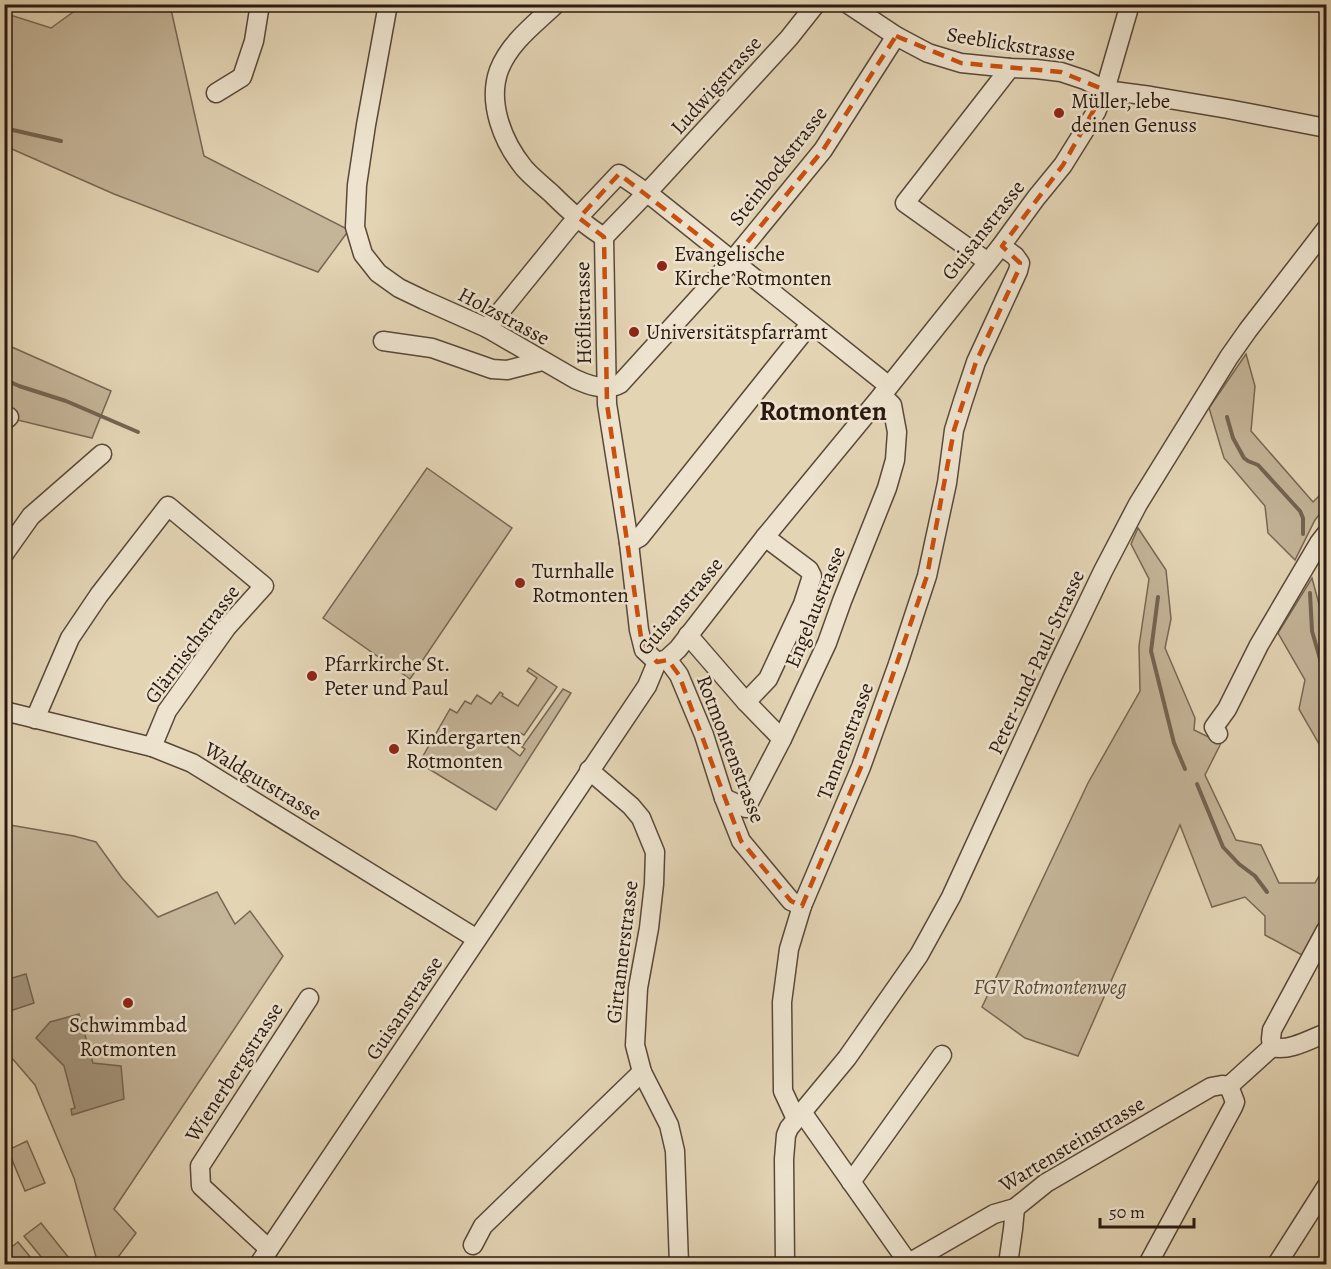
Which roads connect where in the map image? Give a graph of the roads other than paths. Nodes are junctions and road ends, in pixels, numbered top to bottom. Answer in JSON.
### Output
{"nodes":[{"id":1,"x":260,"y":4,"type":"edge"},
{"id":2,"x":388,"y":4,"type":"edge"},
{"id":3,"x":556,"y":4,"type":"edge"},
{"id":4,"x":816,"y":4,"type":"edge"},
{"id":5,"x":848,"y":4,"type":"edge"},
{"id":6,"x":1130,"y":4,"type":"edge"},
{"id":7,"x":896,"y":36,"type":"junction"},
{"id":8,"x":1010,"y":68,"type":"junction"},
{"id":9,"x":1105,"y":90,"type":"junction"},
{"id":10,"x":216,"y":93,"type":"dead end"},
{"id":11,"x":1326,"y":128,"type":"edge"},
{"id":12,"x":646,"y":193,"type":"junction"},
{"id":13,"x":579,"y":218,"type":"junction"},
{"id":14,"x":1326,"y":229,"type":"edge"},
{"id":15,"x":604,"y":237,"type":"junction"},
{"id":16,"x":1001,"y":246,"type":"junction"},
{"id":17,"x":732,"y":261,"type":"junction"},
{"id":18,"x":988,"y":262,"type":"junction"},
{"id":19,"x":810,"y":324,"type":"junction"},
{"id":20,"x":487,"y":328,"type":"junction"},
{"id":21,"x":383,"y":341,"type":"dead end"},
{"id":22,"x":542,"y":361,"type":"junction"},
{"id":23,"x":607,"y":388,"type":"junction"},
{"id":24,"x":885,"y":390,"type":"junction"},
{"id":25,"x":102,"y":454,"type":"dead end"},
{"id":26,"x":1326,"y":534,"type":"edge"},
{"id":27,"x":765,"y":537,"type":"junction"},
{"id":28,"x":629,"y":543,"type":"junction"},
{"id":29,"x":4,"y":554,"type":"edge"},
{"id":30,"x":688,"y":635,"type":"junction"},
{"id":31,"x":662,"y":660,"type":"junction"},
{"id":32,"x":746,"y":702,"type":"junction"},
{"id":33,"x":4,"y":711,"type":"edge"},
{"id":34,"x":35,"y":719,"type":"junction"},
{"id":35,"x":1218,"y":734,"type":"dead end"},
{"id":36,"x":782,"y":738,"type":"junction"},
{"id":37,"x":152,"y":747,"type":"junction"},
{"id":38,"x":589,"y":770,"type":"junction"},
{"id":39,"x":724,"y":798,"type":"junction"},
{"id":40,"x":802,"y":906,"type":"junction"},
{"id":41,"x":1326,"y":930,"type":"edge"},
{"id":42,"x":477,"y":939,"type":"junction"},
{"id":43,"x":309,"y":998,"type":"dead end"},
{"id":44,"x":1326,"y":1033,"type":"edge"},
{"id":45,"x":1272,"y":1047,"type":"junction"},
{"id":46,"x":942,"y":1055,"type":"dead end"},
{"id":47,"x":642,"y":1072,"type":"junction"},
{"id":48,"x":1229,"y":1086,"type":"junction"},
{"id":49,"x":799,"y":1116,"type":"junction"},
{"id":50,"x":851,"y":1182,"type":"junction"},
{"id":51,"x":1326,"y":1187,"type":"edge"},
{"id":52,"x":1015,"y":1208,"type":"junction"},
{"id":53,"x":472,"y":1245,"type":"dead end"},
{"id":54,"x":264,"y":1257,"type":"edge"},
{"id":55,"x":679,"y":1264,"type":"edge"},
{"id":56,"x":785,"y":1264,"type":"edge"},
{"id":57,"x":908,"y":1264,"type":"edge"},
{"id":58,"x":1008,"y":1264,"type":"edge"},
{"id":59,"x":1148,"y":1264,"type":"edge"},
{"id":60,"x":1278,"y":1264,"type":"edge"}],
"edges":[{"from":1,"to":10,"type":"street"},
{"from":2,"to":20,"type":"street","name":"Holzstrasse"},
{"from":3,"to":13,"type":"street"},
{"from":4,"to":12,"type":"street","name":"Ludwigstrasse"},
{"from":5,"to":7,"type":"street","name":"Seeblickstrasse"},
{"from":6,"to":9,"type":"street","name":"Guisanstrasse"},
{"from":7,"to":8,"type":"street","name":"Seeblickstrasse"},
{"from":7,"to":17,"type":"street","name":"Steinbockstrasse"},
{"from":8,"to":9,"type":"street","name":"Seeblickstrasse"},
{"from":8,"to":18,"type":"street"},
{"from":9,"to":11,"type":"street","name":"Seeblickstrasse"},
{"from":9,"to":16,"type":"street","name":"Guisanstrasse"},
{"from":12,"to":13,"type":"street"},
{"from":12,"to":15,"type":"street","name":"Ludwigstrasse"},
{"from":12,"to":17,"type":"street"},
{"from":13,"to":15,"type":"street"},
{"from":13,"to":20,"type":"street"},
{"from":14,"to":49,"type":"street","name":"Peter-und-Paul-Strasse"},
{"from":15,"to":23,"type":"street","name":"Höflistrasse"},
{"from":16,"to":18,"type":"street","name":"Guisanstrasse"},
{"from":16,"to":40,"type":"street","name":"Tannenstrasse"},
{"from":17,"to":19,"type":"street"},
{"from":17,"to":23,"type":"street","name":"Steinbockstrasse"},
{"from":18,"to":24,"type":"street","name":"Guisanstrasse"},
{"from":19,"to":24,"type":"street"},
{"from":19,"to":28,"type":"street"},
{"from":20,"to":22,"type":"street","name":"Holzstrasse"},
{"from":21,"to":22,"type":"street"},
{"from":22,"to":23,"type":"street","name":"Holzstrasse"},
{"from":23,"to":28,"type":"street"},
{"from":24,"to":27,"type":"street","name":"Guisanstrasse"},
{"from":24,"to":36,"type":"street","name":"Engelaustrasse"},
{"from":25,"to":29,"type":"street"},
{"from":26,"to":35,"type":"street"},
{"from":27,"to":30,"type":"street","name":"Guisanstrasse"},
{"from":27,"to":32,"type":"street"},
{"from":28,"to":31,"type":"street"},
{"from":30,"to":31,"type":"street","name":"Guisanstrasse"},
{"from":30,"to":32,"type":"street"},
{"from":31,"to":38,"type":"street","name":"Guisanstrasse"},
{"from":31,"to":39,"type":"street","name":"Rotmontenstrasse"},
{"from":32,"to":36,"type":"street"},
{"from":33,"to":34,"type":"street","name":"Waldgutstrasse"},
{"from":34,"to":37,"type":"street","name":"Waldgutstrasse"},
{"from":34,"to":37,"type":"street","name":"Glärnischstrasse"},
{"from":36,"to":39,"type":"street","name":"Engelaustrasse"},
{"from":37,"to":42,"type":"street","name":"Waldgutstrasse"},
{"from":38,"to":42,"type":"street","name":"Guisanstrasse"},
{"from":38,"to":47,"type":"street","name":"Girtannerstrasse"},
{"from":39,"to":40,"type":"street","name":"Rotmontenstrasse"},
{"from":40,"to":49,"type":"street","name":"Tannenstrasse"},
{"from":41,"to":45,"type":"street"},
{"from":42,"to":54,"type":"street","name":"Guisanstrasse"},
{"from":43,"to":54,"type":"street","name":"Wienerbergstrasse"},
{"from":44,"to":45,"type":"street"},
{"from":45,"to":48,"type":"street"},
{"from":46,"to":50,"type":"street"},
{"from":47,"to":53,"type":"street"},
{"from":47,"to":55,"type":"street","name":"Girtannerstrasse"},
{"from":48,"to":52,"type":"street","name":"Wartensteinstrasse"},
{"from":48,"to":59,"type":"street"},
{"from":49,"to":50,"type":"street","name":"Tannenstrasse"},
{"from":49,"to":56,"type":"street"},
{"from":50,"to":57,"type":"street","name":"Tannenstrasse"},
{"from":51,"to":60,"type":"street"},
{"from":52,"to":57,"type":"street","name":"Wartensteinstrasse"},
{"from":52,"to":58,"type":"street"}]}
